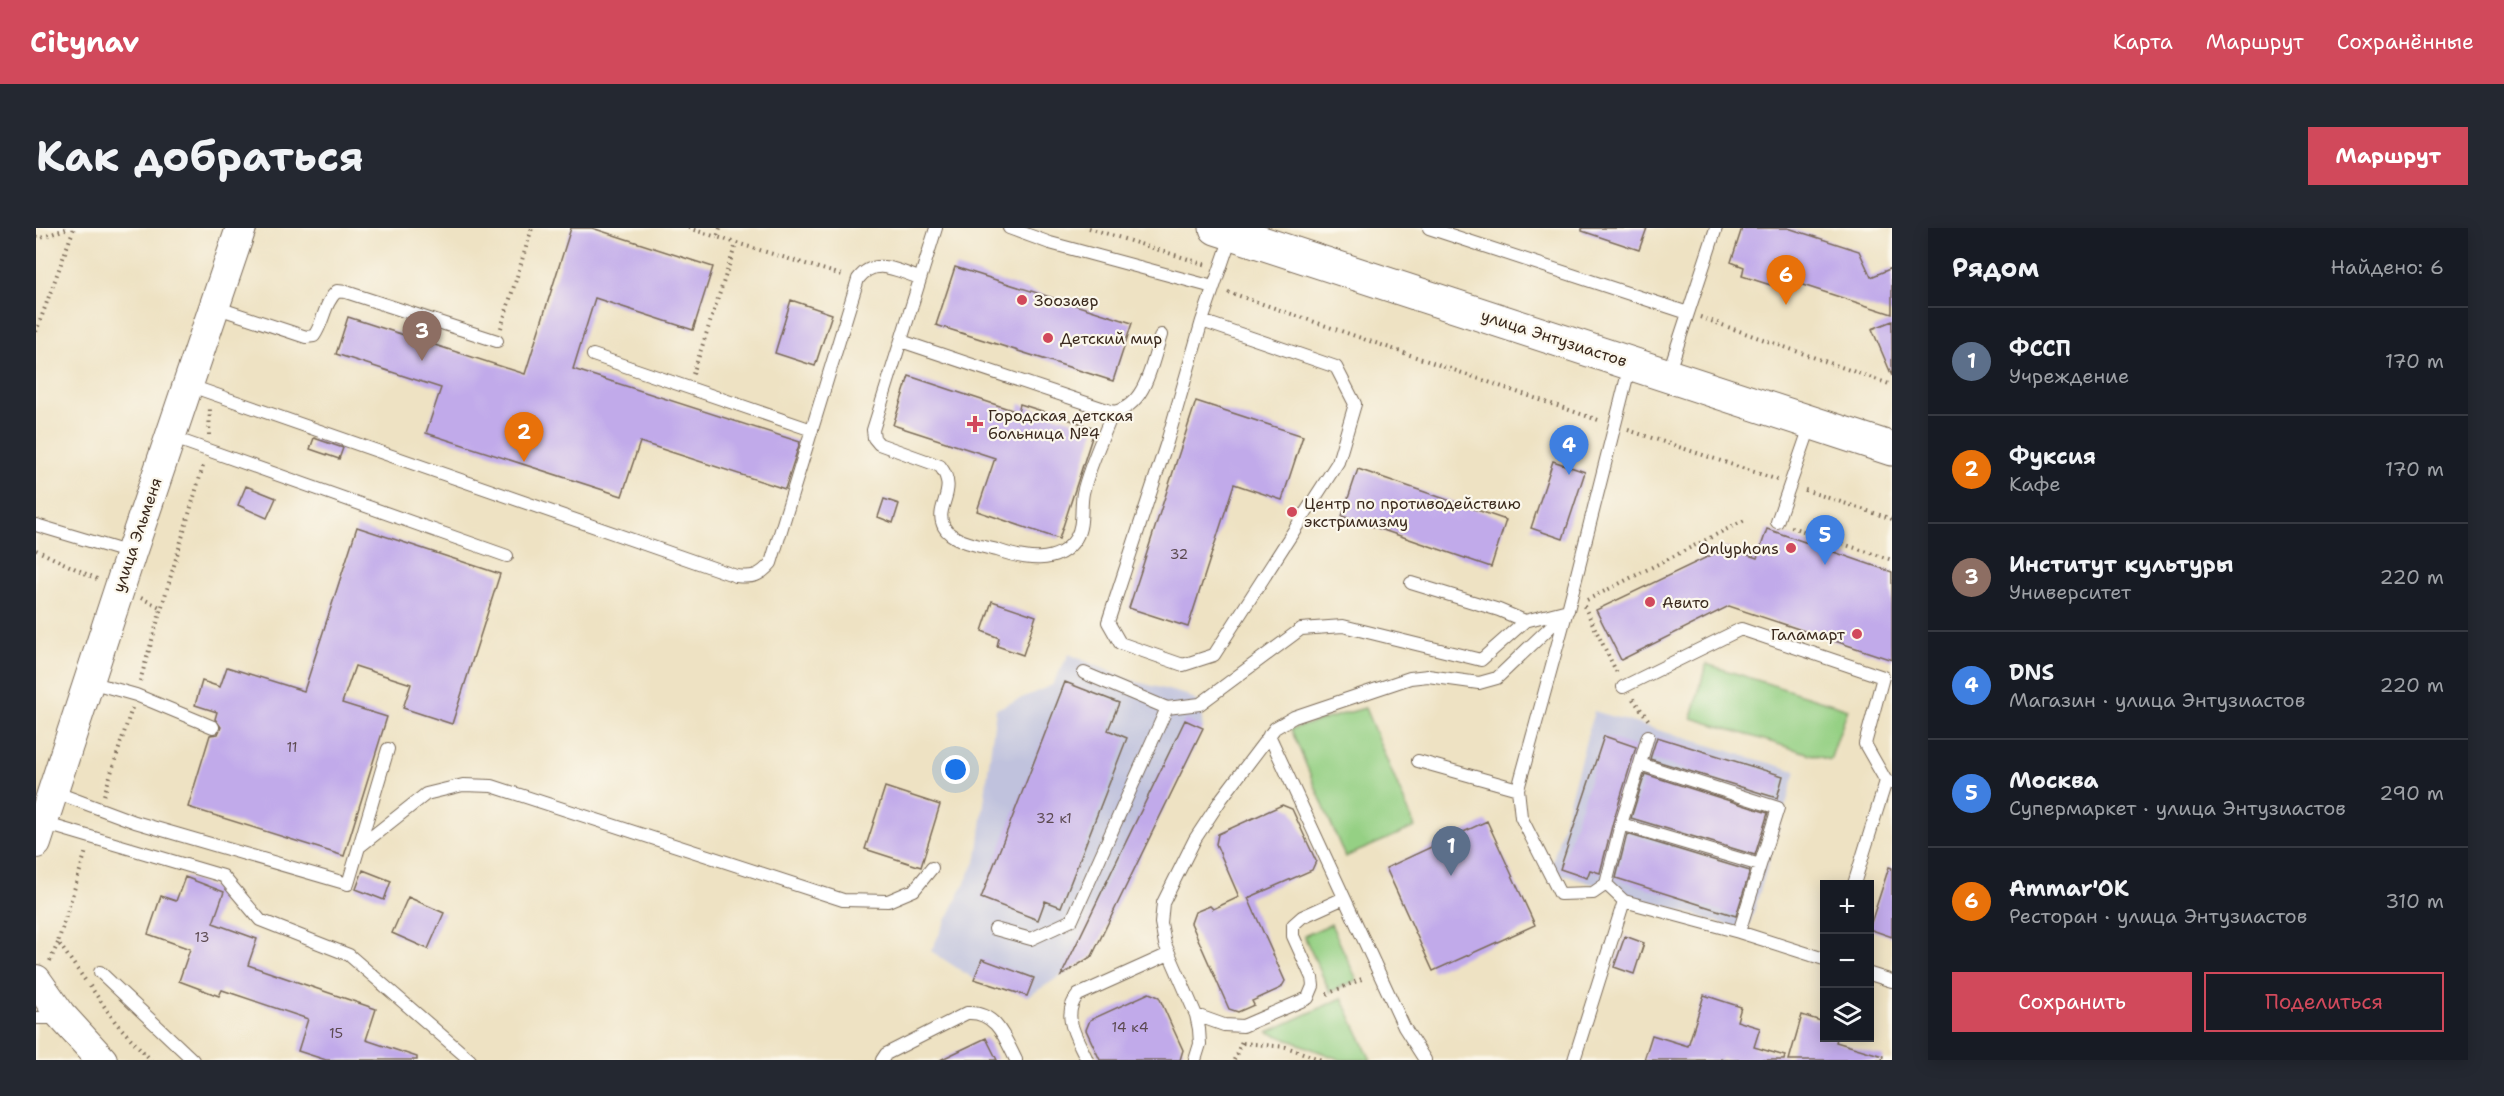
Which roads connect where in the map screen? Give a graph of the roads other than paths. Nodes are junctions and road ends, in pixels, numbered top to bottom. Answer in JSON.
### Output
{"nodes":[{"id":1,"x":241,"y":228,"type":"edge"},
{"id":2,"x":936,"y":228,"type":"edge"},
{"id":3,"x":1009,"y":228,"type":"edge"},
{"id":4,"x":1278,"y":228,"type":"edge"},
{"id":5,"x":1429,"y":228,"type":"edge"},
{"id":6,"x":1716,"y":228,"type":"edge"},
{"id":7,"x":1228,"y":230,"type":"edge"},
{"id":8,"x":920,"y":278,"type":"junction"},
{"id":9,"x":1213,"y":287,"type":"junction"},
{"id":10,"x":215,"y":307,"type":"junction"},
{"id":11,"x":1688,"y":313,"type":"junction"},
{"id":12,"x":1202,"y":321,"type":"junction"},
{"id":13,"x":1161,"y":335,"type":"dead end"},
{"id":14,"x":497,"y":341,"type":"road end"},
{"id":15,"x":901,"y":341,"type":"junction"},
{"id":16,"x":593,"y":355,"type":"dead end"},
{"id":17,"x":1632,"y":355,"type":"junction"},
{"id":18,"x":1671,"y":367,"type":"junction"},
{"id":19,"x":200,"y":388,"type":"junction"},
{"id":20,"x":1113,"y":412,"type":"junction"},
{"id":21,"x":1812,"y":423,"type":"junction"},
{"id":22,"x":1892,"y":429,"type":"edge"},
{"id":23,"x":812,"y":430,"type":"junction"},
{"id":24,"x":171,"y":437,"type":"junction"},
{"id":25,"x":1892,"y":449,"type":"edge"},
{"id":26,"x":1776,"y":522,"type":"road end"},
{"id":27,"x":36,"y":525,"type":"edge"},
{"id":28,"x":131,"y":553,"type":"junction"},
{"id":29,"x":507,"y":556,"type":"dead end"},
{"id":30,"x":1411,"y":583,"type":"dead end"},
{"id":31,"x":1568,"y":610,"type":"junction"},
{"id":32,"x":1525,"y":621,"type":"junction"},
{"id":33,"x":1084,"y":673,"type":"dead end"},
{"id":34,"x":89,"y":681,"type":"junction"},
{"id":35,"x":1623,"y":687,"type":"road end"},
{"id":36,"x":1167,"y":708,"type":"junction"},
{"id":37,"x":213,"y":727,"type":"dead end"},
{"id":38,"x":1269,"y":735,"type":"junction"},
{"id":39,"x":1648,"y":736,"type":"dead end"},
{"id":40,"x":388,"y":749,"type":"dead end"},
{"id":41,"x":1418,"y":760,"type":"dead end"},
{"id":42,"x":1640,"y":764,"type":"junction"},
{"id":43,"x":1889,"y":782,"type":"edge"},
{"id":44,"x":1518,"y":789,"type":"junction"},
{"id":45,"x":52,"y":791,"type":"junction"},
{"id":46,"x":1621,"y":824,"type":"junction"},
{"id":47,"x":39,"y":833,"type":"edge"},
{"id":48,"x":359,"y":847,"type":"junction"},
{"id":49,"x":1760,"y":865,"type":"junction"},
{"id":50,"x":932,"y":868,"type":"dead end"},
{"id":51,"x":1856,"y":880,"type":"edge"},
{"id":52,"x":1606,"y":884,"type":"junction"},
{"id":53,"x":1344,"y":898,"type":"junction"},
{"id":54,"x":1624,"y":901,"type":"junction"},
{"id":55,"x":995,"y":929,"type":"dead end"},
{"id":56,"x":1739,"y":932,"type":"junction"},
{"id":57,"x":1169,"y":954,"type":"junction"},
{"id":58,"x":1820,"y":958,"type":"edge"},
{"id":59,"x":100,"y":972,"type":"dead end"},
{"id":60,"x":1874,"y":976,"type":"edge"},
{"id":61,"x":36,"y":980,"type":"edge"},
{"id":62,"x":1892,"y":981,"type":"edge"},
{"id":63,"x":1196,"y":1015,"type":"junction"},
{"id":64,"x":48,"y":1016,"type":"edge"},
{"id":65,"x":102,"y":1060,"type":"edge"},
{"id":66,"x":193,"y":1060,"type":"edge"},
{"id":67,"x":470,"y":1060,"type":"edge"},
{"id":68,"x":882,"y":1060,"type":"edge"},
{"id":69,"x":1016,"y":1060,"type":"edge"},
{"id":70,"x":1087,"y":1060,"type":"edge"},
{"id":71,"x":1195,"y":1060,"type":"edge"},
{"id":72,"x":1425,"y":1060,"type":"edge"},
{"id":73,"x":1574,"y":1060,"type":"edge"}],
"edges":[{"from":1,"to":10,"type":"street","name":"улица Эльменя"},
{"from":2,"to":8,"type":"lane"},
{"from":3,"to":9,"type":"lane"},
{"from":4,"to":17,"type":"main road","name":"улица Энтузиастов"},
{"from":5,"to":11,"type":"lane"},
{"from":6,"to":11,"type":"lane"},
{"from":7,"to":9,"type":"lane"},
{"from":7,"to":17,"type":"main road","name":"улица Энтузиастов"},
{"from":8,"to":15,"type":"lane"},
{"from":8,"to":23,"type":"lane"},
{"from":9,"to":12,"type":"lane"},
{"from":10,"to":14,"type":"lane"},
{"from":10,"to":19,"type":"street","name":"улица Эльменя"},
{"from":11,"to":18,"type":"lane"},
{"from":12,"to":12,"type":"lane"},
{"from":13,"to":20,"type":"lane"},
{"from":15,"to":20,"type":"lane"},
{"from":15,"to":20,"type":"lane"},
{"from":16,"to":23,"type":"lane"},
{"from":17,"to":18,"type":"main road","name":"улица Энтузиастов"},
{"from":17,"to":31,"type":"lane"},
{"from":18,"to":21,"type":"main road","name":"улица Энтузиастов"},
{"from":18,"to":22,"type":"main road","name":"улица Энтузиастов"},
{"from":19,"to":23,"type":"lane"},
{"from":19,"to":24,"type":"street","name":"улица Эльменя"},
{"from":21,"to":25,"type":"main road","name":"улица Энтузиастов"},
{"from":21,"to":26,"type":"lane"},
{"from":24,"to":28,"type":"street","name":"улица Эльменя"},
{"from":24,"to":29,"type":"lane"},
{"from":27,"to":28,"type":"lane"},
{"from":28,"to":34,"type":"street","name":"улица Эльменя"},
{"from":30,"to":32,"type":"lane"},
{"from":31,"to":32,"type":"lane"},
{"from":31,"to":38,"type":"lane"},
{"from":31,"to":44,"type":"lane"},
{"from":32,"to":36,"type":"lane"},
{"from":33,"to":36,"type":"lane"},
{"from":34,"to":37,"type":"lane"},
{"from":34,"to":45,"type":"street","name":"улица Эльменя"},
{"from":35,"to":43,"type":"lane"},
{"from":36,"to":55,"type":"lane"},
{"from":38,"to":53,"type":"lane"},
{"from":38,"to":57,"type":"lane"},
{"from":39,"to":42,"type":"lane"},
{"from":40,"to":48,"type":"lane"},
{"from":41,"to":44,"type":"lane"},
{"from":42,"to":46,"type":"lane"},
{"from":42,"to":49,"type":"lane"},
{"from":43,"to":51,"type":"lane"},
{"from":44,"to":52,"type":"lane"},
{"from":45,"to":47,"type":"street","name":"улица Эльменя"},
{"from":45,"to":48,"type":"lane"},
{"from":46,"to":49,"type":"lane"},
{"from":46,"to":52,"type":"lane"},
{"from":47,"to":67,"type":"lane"},
{"from":48,"to":50,"type":"lane"},
{"from":49,"to":56,"type":"lane"},
{"from":52,"to":54,"type":"lane"},
{"from":53,"to":63,"type":"lane"},
{"from":53,"to":72,"type":"lane"},
{"from":54,"to":56,"type":"lane"},
{"from":54,"to":73,"type":"lane"},
{"from":56,"to":58,"type":"lane"},
{"from":57,"to":63,"type":"lane"},
{"from":57,"to":70,"type":"lane"},
{"from":59,"to":66,"type":"lane"},
{"from":60,"to":62,"type":"lane"},
{"from":61,"to":64,"type":"street"},
{"from":63,"to":71,"type":"lane"},
{"from":64,"to":65,"type":"street"},
{"from":68,"to":69,"type":"lane"}]}
